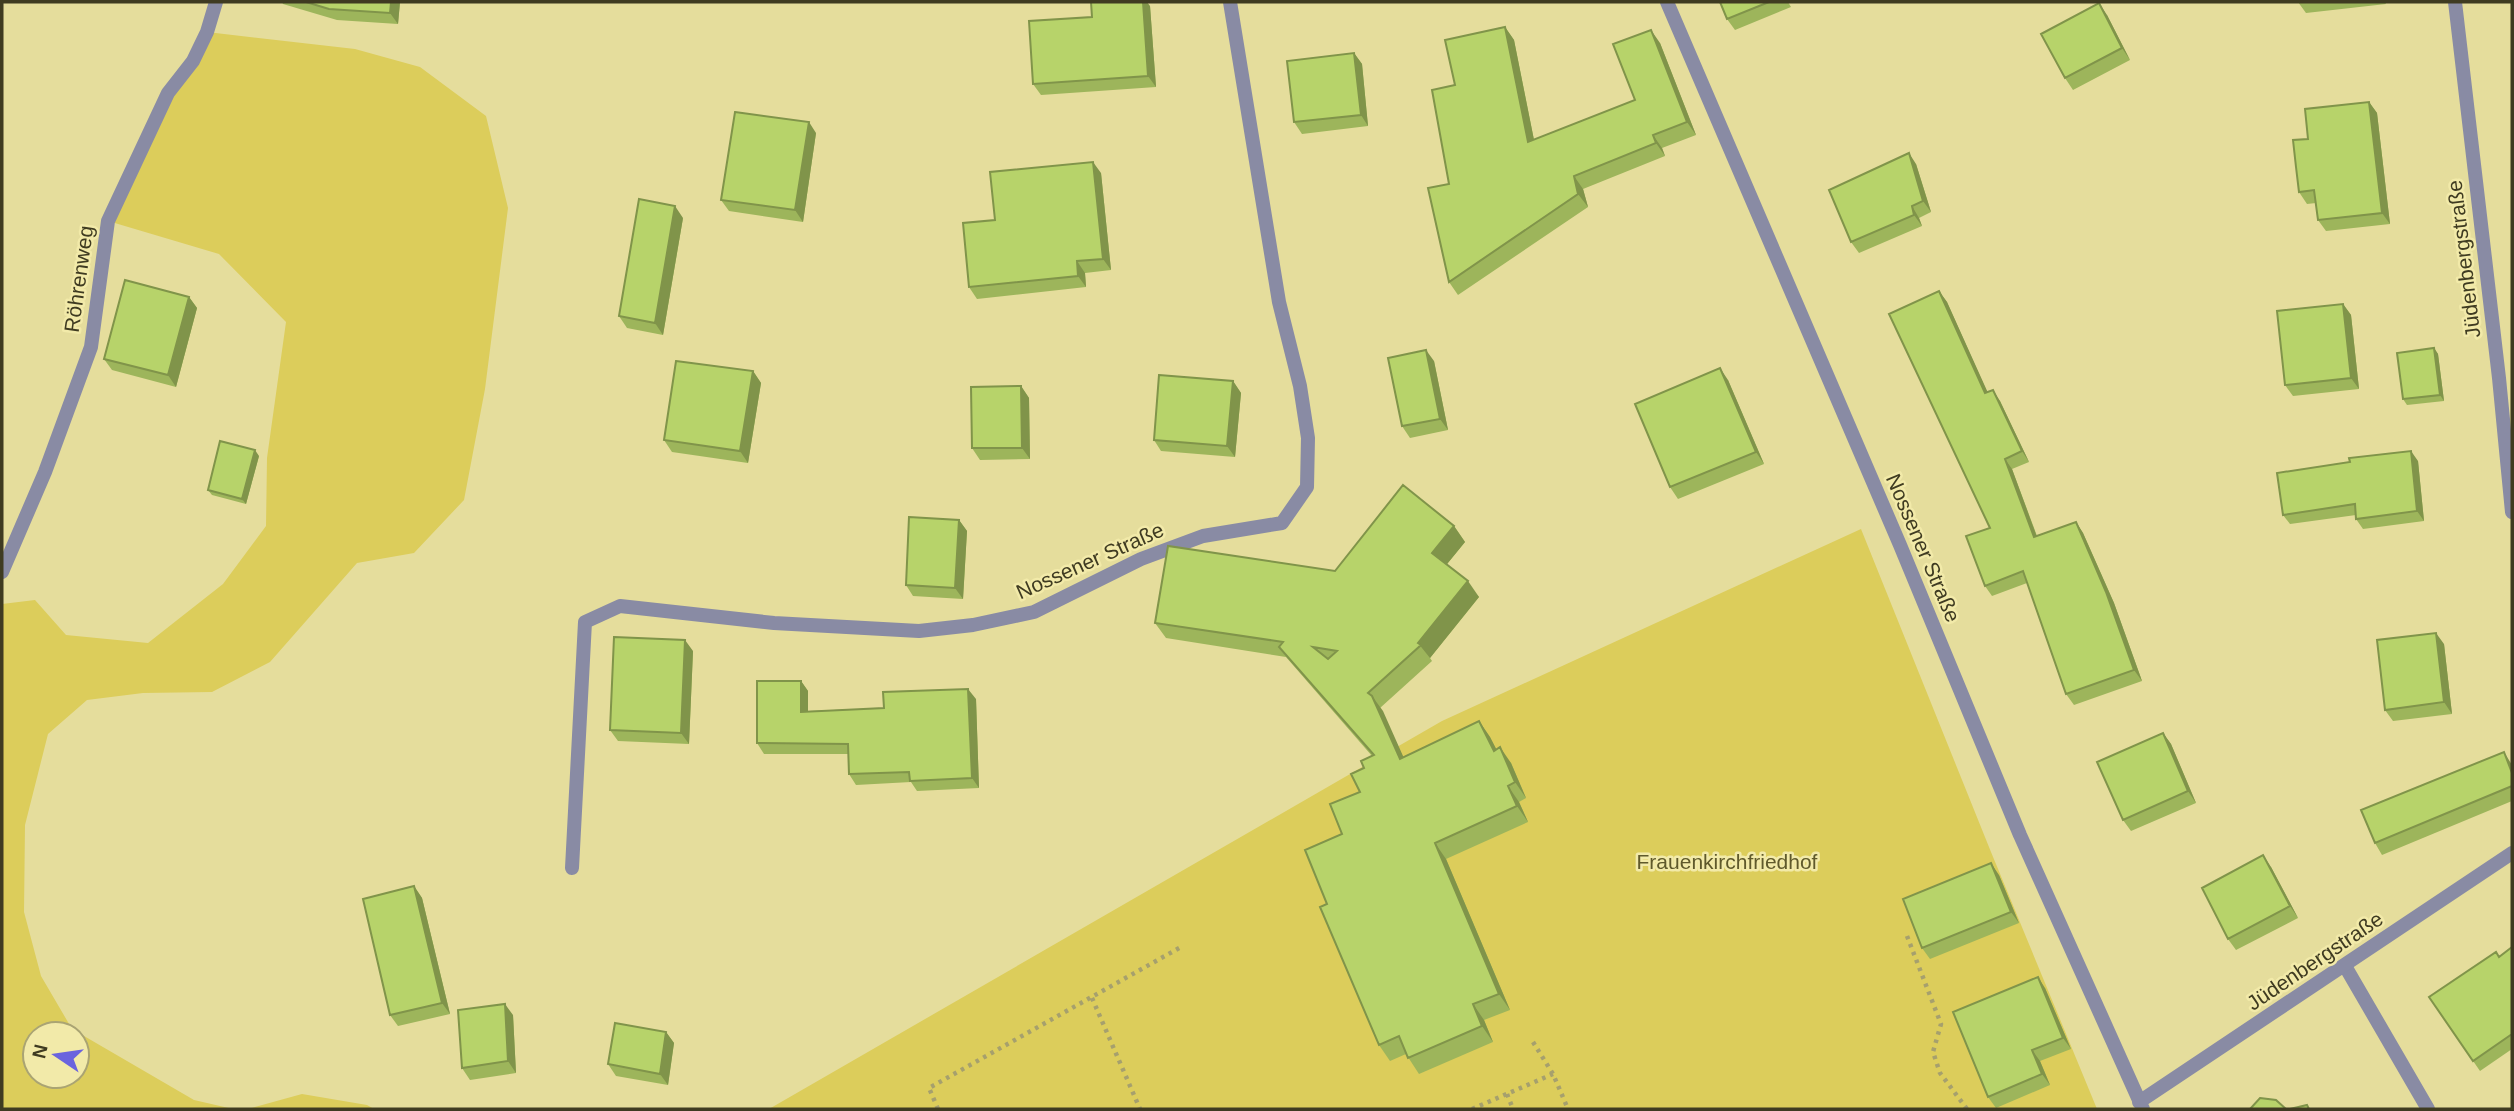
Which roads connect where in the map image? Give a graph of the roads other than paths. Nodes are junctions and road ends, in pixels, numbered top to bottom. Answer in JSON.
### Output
{"nodes":[{"id":1,"x":216,"y":2,"type":"edge"},
{"id":2,"x":1230,"y":2,"type":"edge"},
{"id":3,"x":1667,"y":2,"type":"edge"},
{"id":4,"x":2455,"y":2,"type":"edge"},
{"id":5,"x":2512,"y":512,"type":"edge"},
{"id":6,"x":2,"y":572,"type":"edge"},
{"id":7,"x":2512,"y":853,"type":"edge"},
{"id":8,"x":572,"y":868,"type":"dead end"},
{"id":9,"x":2345,"y":966,"type":"junction"},
{"id":10,"x":2141,"y":1106,"type":"edge"},
{"id":11,"x":2428,"y":1109,"type":"edge"}],
"edges":[{"from":1,"to":6,"type":"street","name":"Röhrenweg"},
{"from":2,"to":8,"type":"street","name":"Nossener Straße"},
{"from":3,"to":10,"type":"street","name":"Nossener Straße"},
{"from":4,"to":5,"type":"street","name":"Jüdenbergstraße"},
{"from":7,"to":9,"type":"street","name":"Jüdenbergstraße"},
{"from":9,"to":10,"type":"street","name":"Jüdenbergstraße"},
{"from":9,"to":11,"type":"street"}]}
